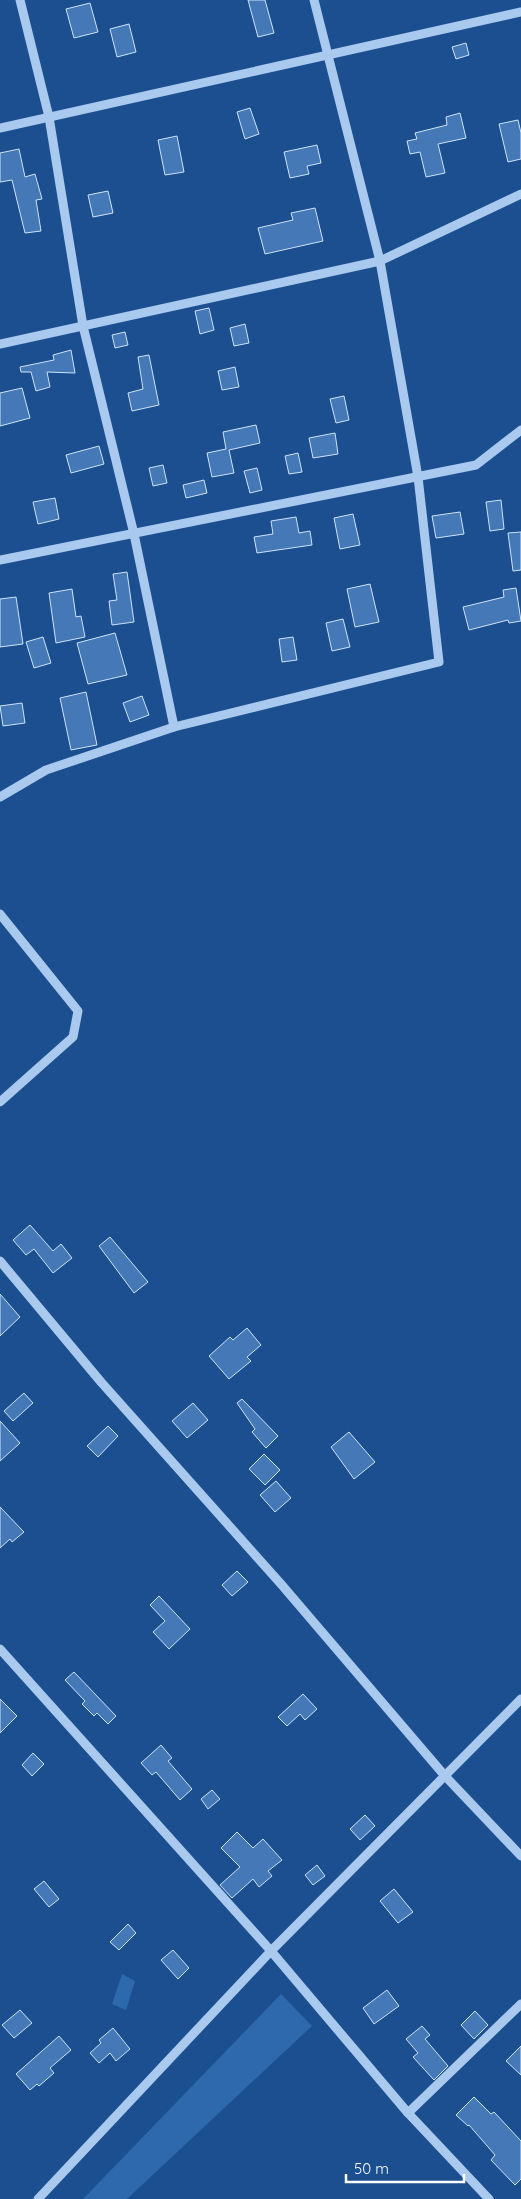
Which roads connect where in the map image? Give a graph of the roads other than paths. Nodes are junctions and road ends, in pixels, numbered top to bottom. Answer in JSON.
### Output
{"nodes":[{"id":1,"x":20,"y":0,"type":"edge"},
{"id":2,"x":314,"y":0,"type":"edge"},
{"id":3,"x":521,"y":12,"type":"edge"},
{"id":4,"x":329,"y":55,"type":"junction"},
{"id":5,"x":49,"y":117,"type":"junction"},
{"id":6,"x":0,"y":128,"type":"edge"},
{"id":7,"x":521,"y":194,"type":"edge"},
{"id":8,"x":380,"y":261,"type":"junction"},
{"id":9,"x":83,"y":326,"type":"junction"},
{"id":10,"x":0,"y":344,"type":"edge"},
{"id":11,"x":521,"y":430,"type":"edge"},
{"id":12,"x":418,"y":477,"type":"junction"},
{"id":13,"x":134,"y":534,"type":"junction"},
{"id":14,"x":0,"y":560,"type":"edge"},
{"id":15,"x":174,"y":727,"type":"junction"},
{"id":16,"x":0,"y":797,"type":"edge"},
{"id":17,"x":0,"y":914,"type":"edge"},
{"id":18,"x":0,"y":1102,"type":"edge"},
{"id":19,"x":0,"y":1261,"type":"edge"},
{"id":20,"x":0,"y":1649,"type":"edge"},
{"id":21,"x":521,"y":1699,"type":"edge"},
{"id":22,"x":445,"y":1776,"type":"junction"},
{"id":23,"x":521,"y":1856,"type":"edge"},
{"id":24,"x":271,"y":1951,"type":"junction"},
{"id":25,"x":521,"y":2004,"type":"edge"},
{"id":26,"x":408,"y":2113,"type":"junction"},
{"id":27,"x":38,"y":2199,"type":"edge"},
{"id":28,"x":489,"y":2199,"type":"edge"}],
"edges":[{"from":1,"to":5,"type":"street"},
{"from":2,"to":4,"type":"street"},
{"from":3,"to":4,"type":"street"},
{"from":4,"to":5,"type":"street"},
{"from":4,"to":8,"type":"street"},
{"from":5,"to":6,"type":"street"},
{"from":5,"to":9,"type":"street"},
{"from":7,"to":8,"type":"street"},
{"from":8,"to":9,"type":"street"},
{"from":8,"to":12,"type":"street"},
{"from":9,"to":10,"type":"street"},
{"from":9,"to":13,"type":"street"},
{"from":11,"to":12,"type":"street"},
{"from":12,"to":13,"type":"street"},
{"from":12,"to":15,"type":"street"},
{"from":13,"to":14,"type":"street"},
{"from":13,"to":15,"type":"street"},
{"from":15,"to":16,"type":"street"},
{"from":17,"to":18,"type":"street"},
{"from":19,"to":22,"type":"street"},
{"from":20,"to":24,"type":"street"},
{"from":21,"to":22,"type":"street"},
{"from":22,"to":23,"type":"street"},
{"from":22,"to":24,"type":"street"},
{"from":24,"to":26,"type":"street"},
{"from":24,"to":27,"type":"street"},
{"from":25,"to":26,"type":"street"},
{"from":26,"to":28,"type":"street"}]}
